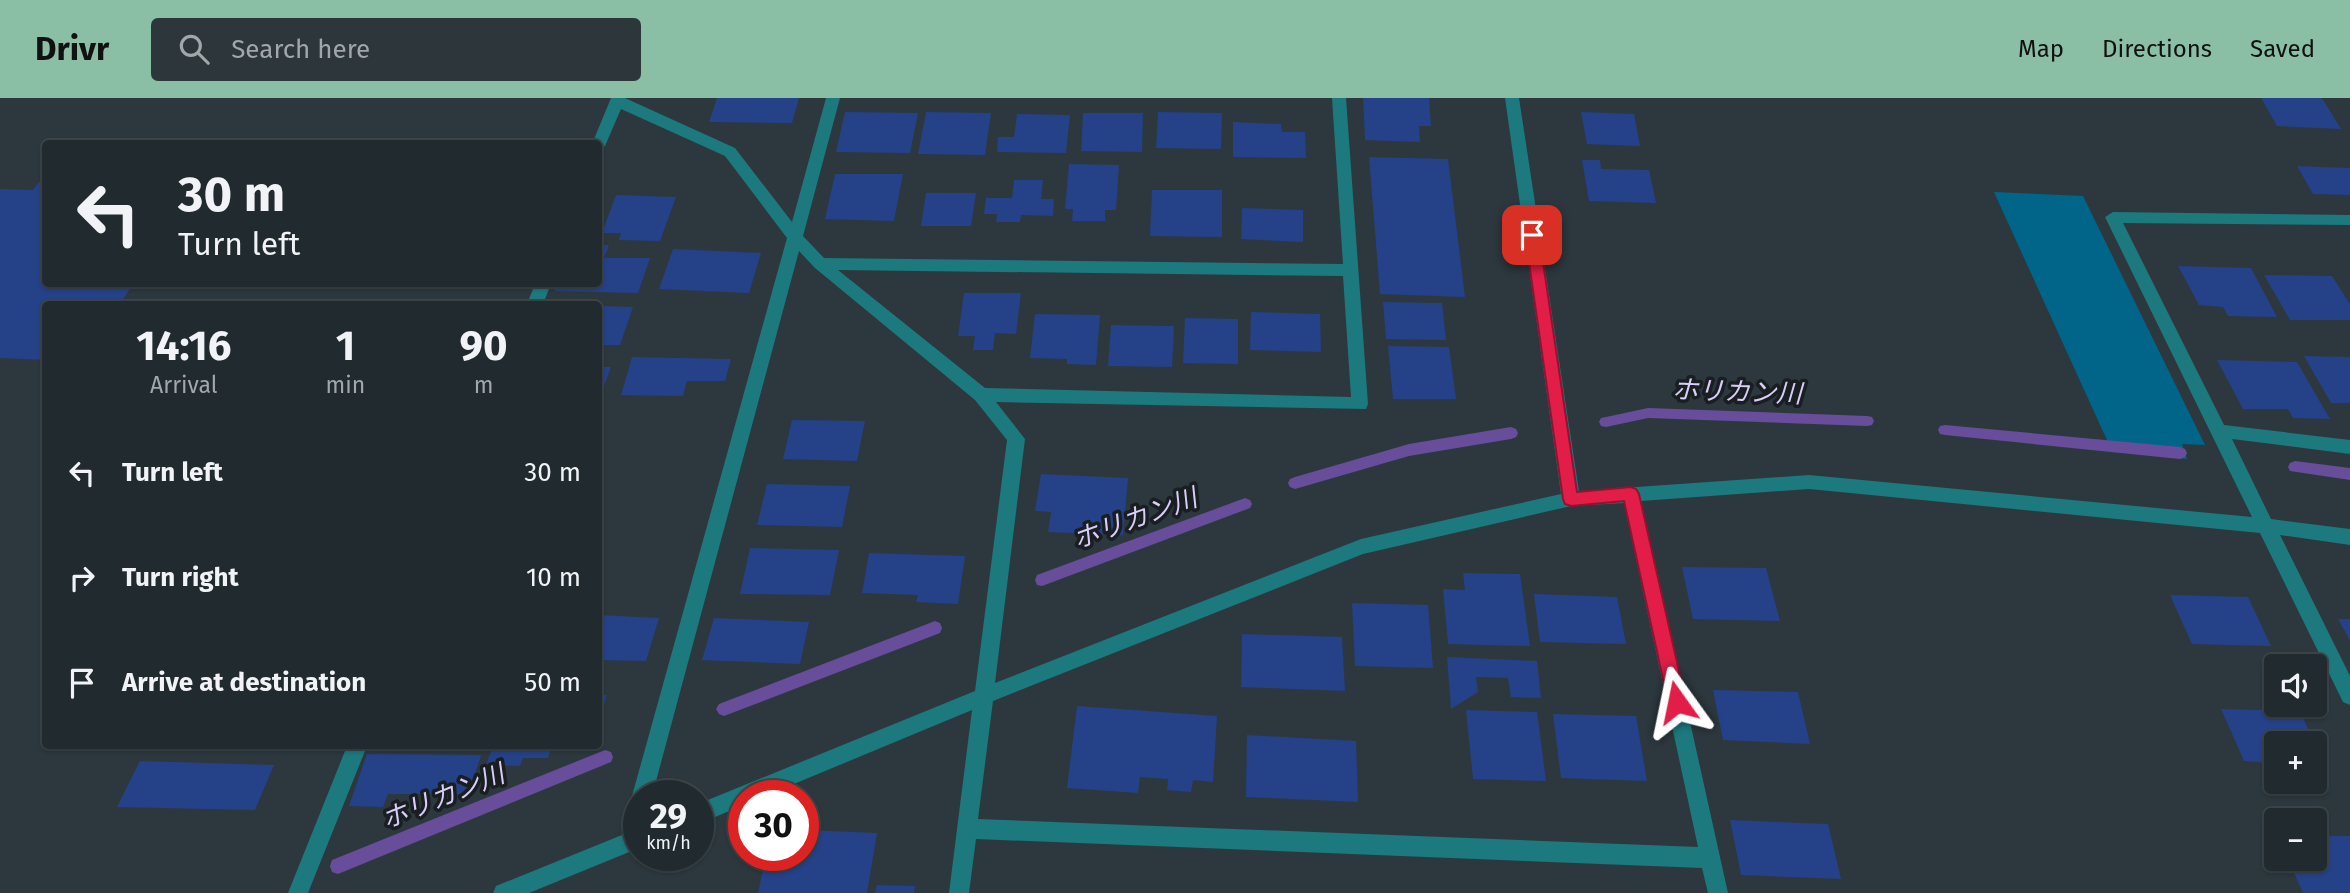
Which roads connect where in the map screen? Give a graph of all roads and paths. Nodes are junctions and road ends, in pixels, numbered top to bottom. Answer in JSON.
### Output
{"nodes":[{"id":1,"x":833,"y":98,"type":"edge"},
{"id":2,"x":1339,"y":98,"type":"edge"},
{"id":3,"x":1511,"y":98,"type":"edge"},
{"id":4,"x":617,"y":100,"type":"edge"},
{"id":5,"x":600,"y":140,"type":"edge"},
{"id":6,"x":2350,"y":220,"type":"edge"},
{"id":7,"x":795,"y":237,"type":"junction"},
{"id":8,"x":820,"y":264,"type":"junction"},
{"id":9,"x":1351,"y":270,"type":"junction"},
{"id":10,"x":981,"y":395,"type":"junction"},
{"id":11,"x":2220,"y":431,"type":"junction"},
{"id":12,"x":2350,"y":447,"type":"edge"},
{"id":13,"x":1631,"y":494,"type":"junction"},
{"id":14,"x":1571,"y":499,"type":"junction"},
{"id":15,"x":2267,"y":526,"type":"junction"},
{"id":16,"x":2350,"y":537,"type":"edge"},
{"id":17,"x":986,"y":695,"type":"junction"},
{"id":18,"x":2350,"y":696,"type":"edge"},
{"id":19,"x":356,"y":749,"type":"edge"},
{"id":20,"x":646,"y":780,"type":"edge"},
{"id":21,"x":714,"y":807,"type":"edge"},
{"id":22,"x":967,"y":829,"type":"junction"},
{"id":23,"x":623,"y":844,"type":"edge"},
{"id":24,"x":1712,"y":858,"type":"junction"},
{"id":25,"x":298,"y":893,"type":"edge"},
{"id":26,"x":503,"y":893,"type":"edge"},
{"id":27,"x":959,"y":893,"type":"edge"},
{"id":28,"x":1718,"y":893,"type":"edge"}],
"edges":[{"from":1,"to":7,"type":"street"},
{"from":2,"to":9,"type":"street"},
{"from":3,"to":14,"type":"street"},
{"from":4,"to":5,"type":"street"},
{"from":4,"to":7,"type":"street"},
{"from":6,"to":11,"type":"street"},
{"from":7,"to":8,"type":"street"},
{"from":7,"to":20,"type":"street"},
{"from":8,"to":9,"type":"street"},
{"from":8,"to":10,"type":"street"},
{"from":9,"to":10,"type":"street"},
{"from":10,"to":17,"type":"street"},
{"from":11,"to":12,"type":"street"},
{"from":11,"to":15,"type":"street"},
{"from":13,"to":14,"type":"street"},
{"from":13,"to":15,"type":"street"},
{"from":13,"to":24,"type":"street"},
{"from":14,"to":17,"type":"street"},
{"from":15,"to":16,"type":"street"},
{"from":15,"to":18,"type":"street"},
{"from":17,"to":21,"type":"street"},
{"from":17,"to":22,"type":"street"},
{"from":19,"to":25,"type":"street"},
{"from":22,"to":24,"type":"street"},
{"from":22,"to":27,"type":"street"},
{"from":23,"to":26,"type":"street"},
{"from":24,"to":28,"type":"street"}]}
